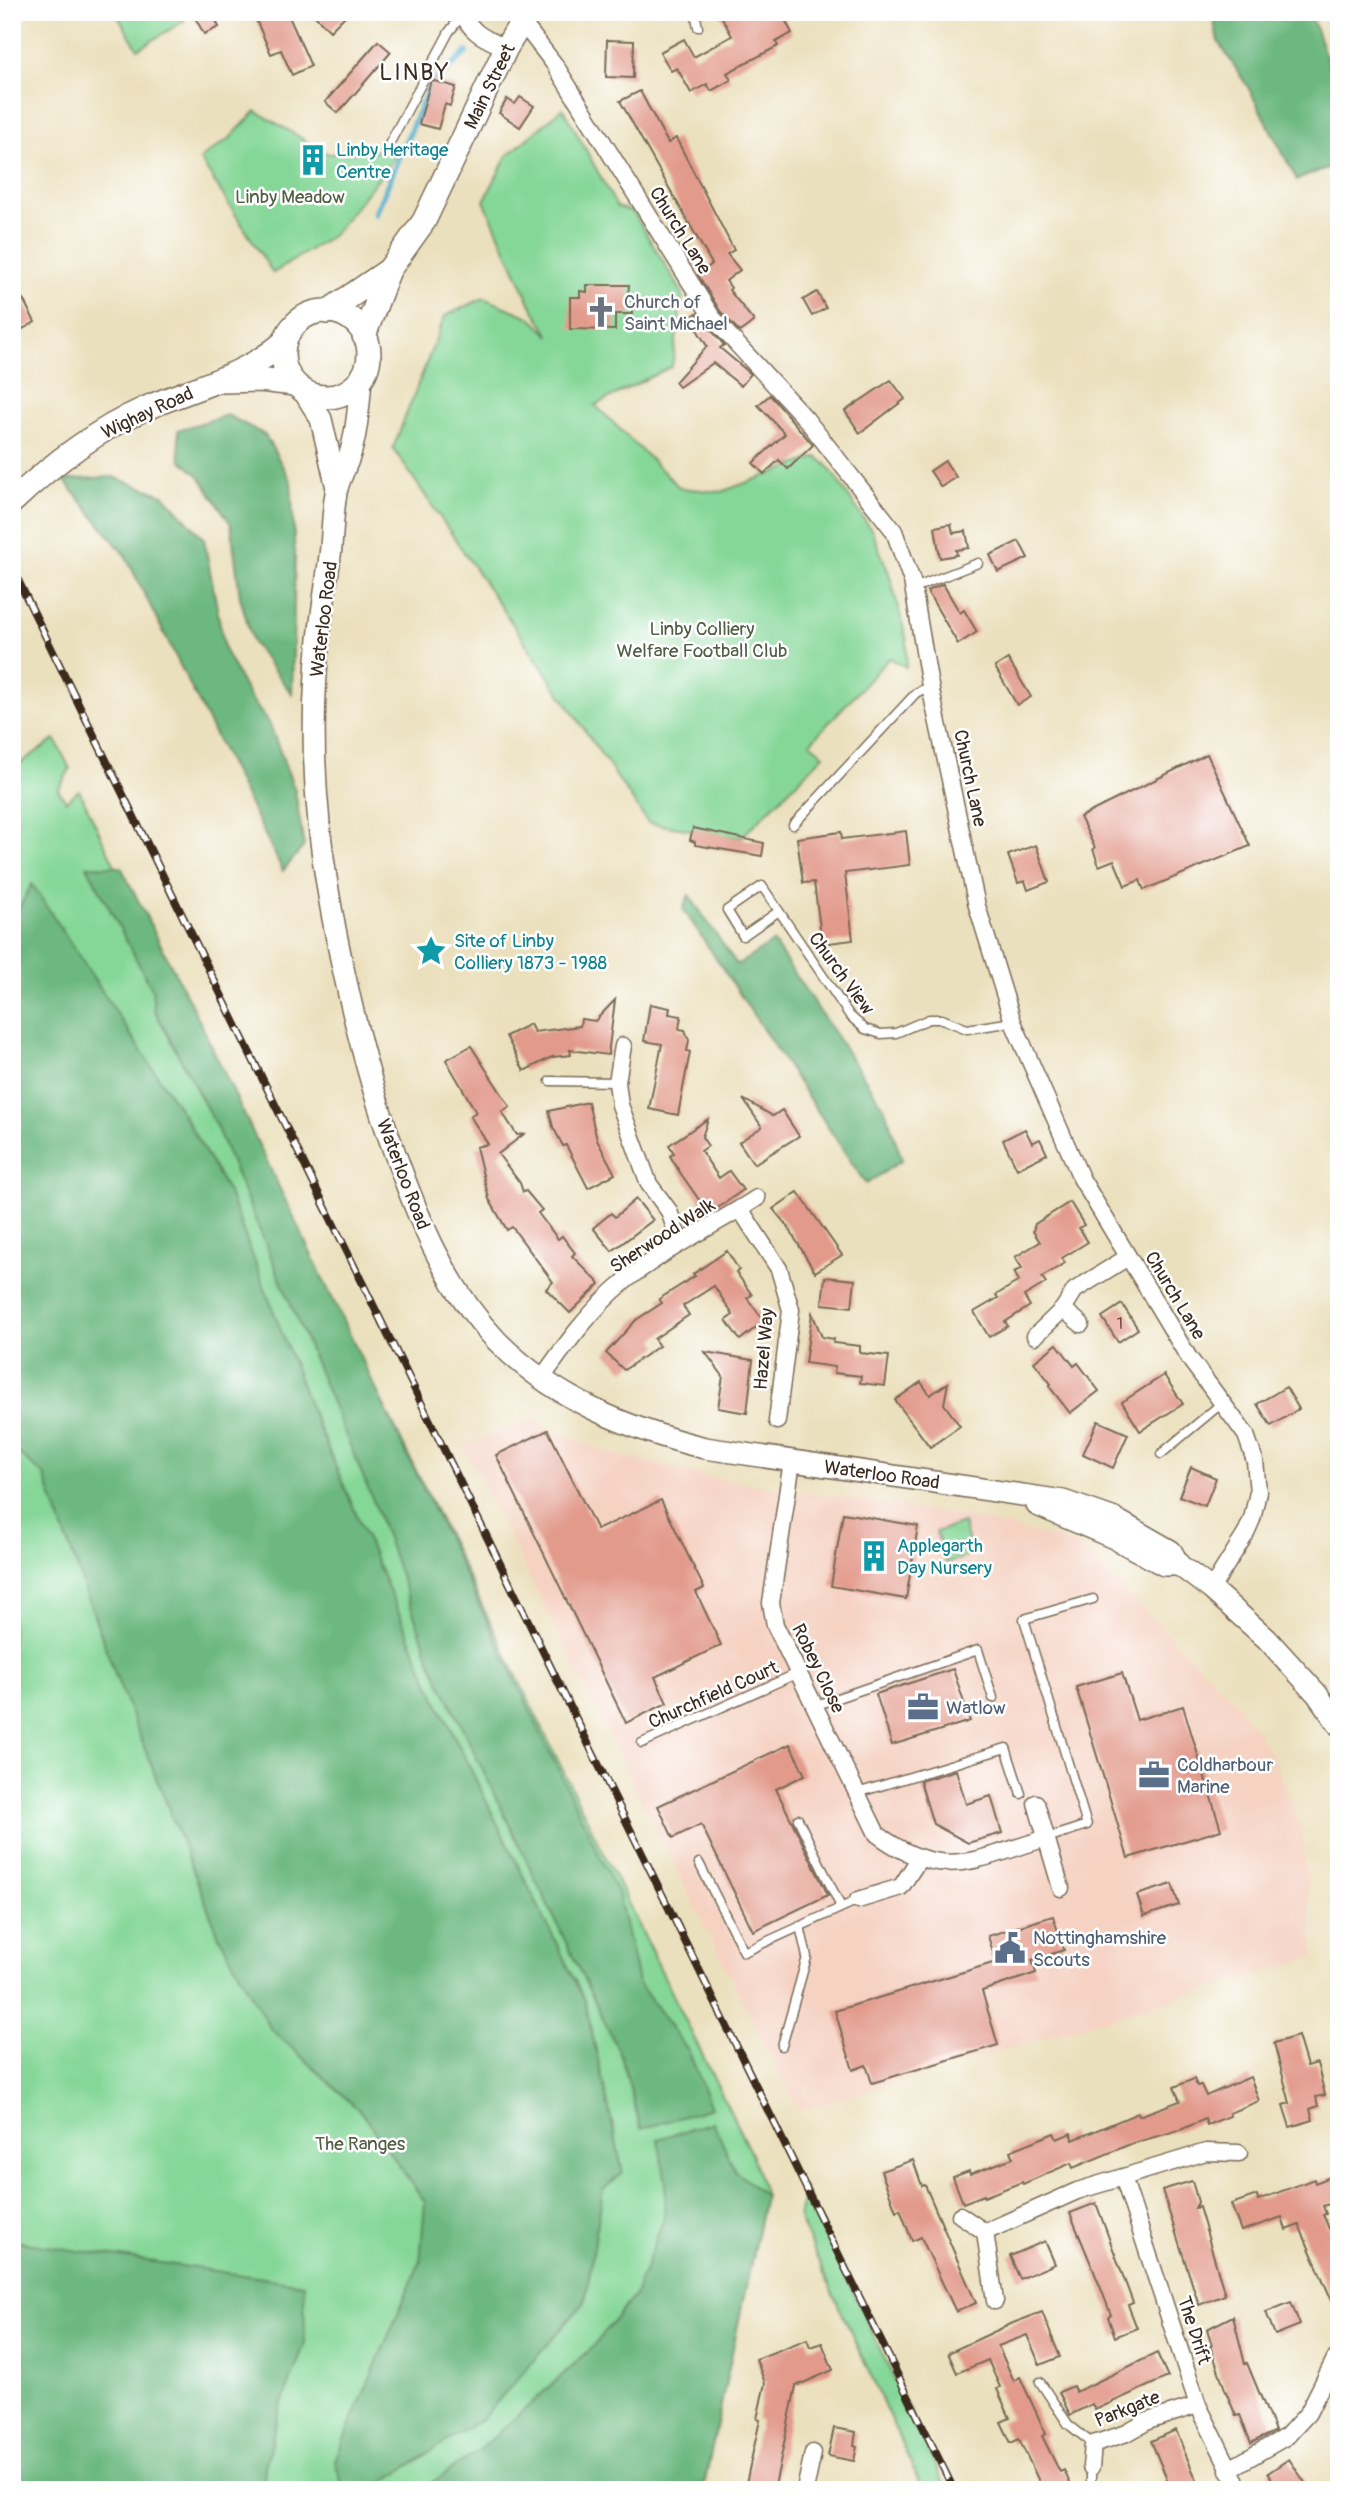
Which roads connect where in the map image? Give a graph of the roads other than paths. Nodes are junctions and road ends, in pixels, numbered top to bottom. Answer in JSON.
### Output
{"nodes":[{"id":1,"x":695,"y":12,"type":"edge"},
{"id":2,"x":463,"y":13,"type":"edge"},
{"id":3,"x":525,"y":17,"type":"edge"},
{"id":4,"x":698,"y":27,"type":"dead end"},
{"id":5,"x":506,"y":48,"type":"junction"},
{"id":6,"x":386,"y":150,"type":"dead end"},
{"id":7,"x":389,"y":270,"type":"junction"},
{"id":8,"x":327,"y":312,"type":"junction"},
{"id":9,"x":364,"y":336,"type":"junction"},
{"id":10,"x":284,"y":342,"type":"junction"},
{"id":11,"x":361,"y":379,"type":"junction"},
{"id":12,"x":219,"y":381,"type":"junction"},
{"id":13,"x":299,"y":387,"type":"junction"},
{"id":14,"x":337,"y":488,"type":"junction"},
{"id":15,"x":12,"y":502,"type":"edge"},
{"id":16,"x":978,"y":562,"type":"dead end"},
{"id":17,"x":914,"y":588,"type":"junction"},
{"id":18,"x":930,"y":686,"type":"junction"},
{"id":19,"x":793,"y":825,"type":"dead end"},
{"id":20,"x":779,"y":911,"type":"junction"},
{"id":21,"x":1013,"y":1022,"type":"junction"},
{"id":22,"x":623,"y":1046,"type":"dead end"},
{"id":23,"x":550,"y":1081,"type":"dead end"},
{"id":24,"x":617,"y":1082,"type":"junction"},
{"id":25,"x":757,"y":1198,"type":"dead end"},
{"id":26,"x":740,"y":1209,"type":"junction"},
{"id":27,"x":680,"y":1243,"type":"junction"},
{"id":28,"x":1128,"y":1257,"type":"junction"},
{"id":29,"x":1063,"y":1309,"type":"junction"},
{"id":30,"x":1081,"y":1324,"type":"dead end"},
{"id":31,"x":1035,"y":1336,"type":"dead end"},
{"id":32,"x":542,"y":1378,"type":"junction"},
{"id":33,"x":1222,"y":1403,"type":"junction"},
{"id":34,"x":777,"y":1421,"type":"dead end"},
{"id":35,"x":1161,"y":1454,"type":"dead end"},
{"id":36,"x":792,"y":1461,"type":"junction"},
{"id":37,"x":1211,"y":1589,"type":"junction"},
{"id":38,"x":1093,"y":1599,"type":"dead end"},
{"id":39,"x":798,"y":1673,"type":"junction"},
{"id":40,"x":993,"y":1698,"type":"dead end"},
{"id":41,"x":814,"y":1706,"type":"junction"},
{"id":42,"x":1339,"y":1725,"type":"edge"},
{"id":43,"x":642,"y":1743,"type":"dead end"},
{"id":44,"x":857,"y":1793,"type":"junction"},
{"id":45,"x":1021,"y":1794,"type":"dead end"},
{"id":46,"x":1037,"y":1803,"type":"dead end"},
{"id":47,"x":798,"y":1819,"type":"dead end"},
{"id":48,"x":1046,"y":1838,"type":"junction"},
{"id":49,"x":919,"y":1859,"type":"junction"},
{"id":50,"x":699,"y":1863,"type":"dead end"},
{"id":51,"x":1061,"y":1888,"type":"dead end"},
{"id":52,"x":858,"y":1900,"type":"joint"},
{"id":53,"x":841,"y":1907,"type":"junction"},
{"id":54,"x":800,"y":1926,"type":"junction"},
{"id":55,"x":782,"y":2046,"type":"dead end"},
{"id":56,"x":1239,"y":2153,"type":"dead end"},
{"id":57,"x":1123,"y":2177,"type":"junction"},
{"id":58,"x":960,"y":2215,"type":"dead end"},
{"id":59,"x":985,"y":2232,"type":"junction"},
{"id":60,"x":995,"y":2301,"type":"dead end"},
{"id":61,"x":1335,"y":2359,"type":"dead end"},
{"id":62,"x":1040,"y":2382,"type":"dead end"},
{"id":63,"x":1198,"y":2405,"type":"junction"},
{"id":64,"x":1093,"y":2444,"type":"junction"},
{"id":65,"x":813,"y":2453,"type":"dead end"},
{"id":66,"x":1091,"y":2467,"type":"joint"},
{"id":67,"x":1228,"y":2470,"type":"junction"},
{"id":68,"x":806,"y":2490,"type":"edge"},
{"id":69,"x":1094,"y":2490,"type":"edge"},
{"id":70,"x":1240,"y":2490,"type":"edge"}],
"edges":[{"from":1,"to":4,"type":"lane"},
{"from":2,"to":5,"type":"street"},
{"from":2,"to":6,"type":"lane"},
{"from":3,"to":5,"type":"main road","name":"Main Street"},
{"from":3,"to":17,"type":"street","name":"Church Lane"},
{"from":5,"to":7,"type":"main road","name":"Main Street"},
{"from":7,"to":8,"type":"main road"},
{"from":7,"to":9,"type":"main road"},
{"from":8,"to":9,"type":"main road"},
{"from":8,"to":10,"type":"main road"},
{"from":9,"to":11,"type":"main road"},
{"from":10,"to":12,"type":"main road","name":"Wighay Road"},
{"from":10,"to":13,"type":"main road"},
{"from":11,"to":13,"type":"main road"},
{"from":11,"to":14,"type":"street","name":"Waterloo Road"},
{"from":12,"to":13,"type":"main road","name":"Wighay Road"},
{"from":12,"to":15,"type":"main road","name":"Wighay Road"},
{"from":13,"to":14,"type":"street","name":"Waterloo Road"},
{"from":14,"to":32,"type":"street","name":"Waterloo Road"},
{"from":16,"to":17,"type":"lane"},
{"from":17,"to":18,"type":"street","name":"Church Lane"},
{"from":18,"to":19,"type":"lane"},
{"from":18,"to":21,"type":"street","name":"Church Lane"},
{"from":20,"to":20,"type":"lane","name":"Church View"},
{"from":20,"to":21,"type":"lane","name":"Church View"},
{"from":21,"to":28,"type":"street","name":"Church Lane"},
{"from":22,"to":24,"type":"street"},
{"from":23,"to":24,"type":"lane"},
{"from":24,"to":27,"type":"street"},
{"from":25,"to":26,"type":"street","name":"Sherwood Walk"},
{"from":26,"to":27,"type":"street","name":"Sherwood Walk"},
{"from":26,"to":34,"type":"street","name":"Hazel Way"},
{"from":27,"to":32,"type":"street","name":"Sherwood Walk"},
{"from":28,"to":29,"type":"street"},
{"from":28,"to":33,"type":"street","name":"Church Lane"},
{"from":29,"to":30,"type":"street"},
{"from":29,"to":31,"type":"street"},
{"from":32,"to":36,"type":"street","name":"Waterloo Road"},
{"from":33,"to":35,"type":"lane"},
{"from":33,"to":37,"type":"street","name":"Church Lane"},
{"from":36,"to":37,"type":"street","name":"Waterloo Road"},
{"from":36,"to":39,"type":"street","name":"Robey Close"},
{"from":37,"to":42,"type":"street","name":"Waterloo Road"},
{"from":38,"to":48,"type":"lane"},
{"from":39,"to":41,"type":"street","name":"Robey Close"},
{"from":39,"to":43,"type":"lane","name":"Churchfield Court"},
{"from":40,"to":41,"type":"lane"},
{"from":41,"to":44,"type":"street","name":"Robey Close"},
{"from":44,"to":45,"type":"lane"},
{"from":44,"to":49,"type":"street","name":"Robey Close"},
{"from":46,"to":48,"type":"street"},
{"from":47,"to":53,"type":"lane"},
{"from":48,"to":49,"type":"street","name":"Robey Close"},
{"from":48,"to":51,"type":"street"},
{"from":49,"to":52,"type":"street"},
{"from":50,"to":54,"type":"lane"},
{"from":52,"to":53,"type":"lane"},
{"from":53,"to":54,"type":"lane"},
{"from":54,"to":55,"type":"lane"},
{"from":56,"to":57,"type":"street"},
{"from":57,"to":59,"type":"street"},
{"from":57,"to":63,"type":"street","name":"The Drift"},
{"from":58,"to":59,"type":"street"},
{"from":59,"to":60,"type":"street"},
{"from":61,"to":67,"type":"street"},
{"from":62,"to":64,"type":"lane"},
{"from":63,"to":64,"type":"street","name":"Parkgate"},
{"from":63,"to":67,"type":"street","name":"The Drift"},
{"from":64,"to":66,"type":"street","name":"Parkgate"},
{"from":65,"to":68,"type":"street"},
{"from":66,"to":69,"type":"lane"},
{"from":67,"to":70,"type":"street","name":"The Drift"}]}
